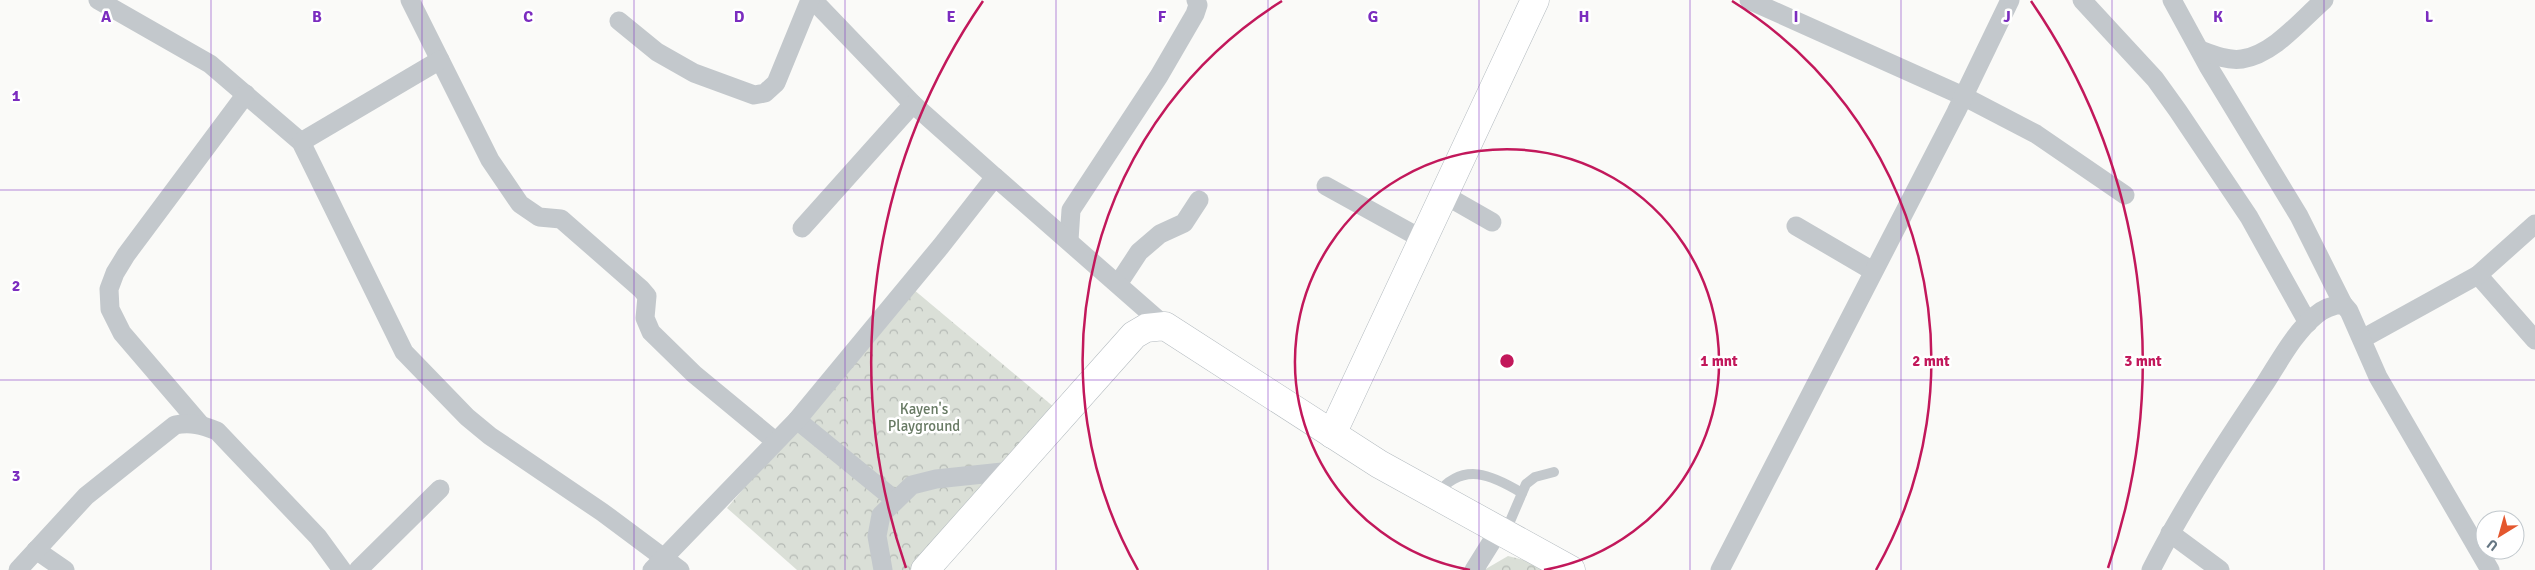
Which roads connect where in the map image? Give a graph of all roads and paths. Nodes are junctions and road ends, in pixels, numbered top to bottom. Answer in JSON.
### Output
{"nodes":[{"id":1,"x":98,"y":0,"type":"edge"},
{"id":2,"x":410,"y":0,"type":"edge"},
{"id":3,"x":811,"y":0,"type":"edge"},
{"id":4,"x":1196,"y":0,"type":"edge"},
{"id":5,"x":1535,"y":0,"type":"edge"},
{"id":6,"x":1749,"y":0,"type":"edge"},
{"id":7,"x":2010,"y":0,"type":"edge"},
{"id":8,"x":2082,"y":0,"type":"edge"},
{"id":9,"x":2172,"y":0,"type":"edge"},
{"id":10,"x":2324,"y":0,"type":"edge"},
{"id":11,"x":618,"y":21,"type":"dead end"},
{"id":12,"x":2200,"y":50,"type":"junction"},
{"id":13,"x":440,"y":60,"type":"junction"},
{"id":14,"x":246,"y":94,"type":"junction"},
{"id":15,"x":1963,"y":96,"type":"junction"},
{"id":16,"x":913,"y":104,"type":"junction"},
{"id":17,"x":301,"y":142,"type":"junction"},
{"id":18,"x":995,"y":177,"type":"junction"},
{"id":19,"x":1326,"y":186,"type":"dead end"},
{"id":20,"x":1443,"y":194,"type":"junction"},
{"id":21,"x":2125,"y":195,"type":"dead end"},
{"id":22,"x":1200,"y":200,"type":"dead end"},
{"id":23,"x":1492,"y":222,"type":"dead end"},
{"id":24,"x":2535,"y":224,"type":"edge"},
{"id":25,"x":1796,"y":226,"type":"dead end"},
{"id":26,"x":802,"y":228,"type":"dead end"},
{"id":27,"x":1422,"y":239,"type":"junction"},
{"id":28,"x":1069,"y":240,"type":"junction"},
{"id":29,"x":1872,"y":271,"type":"junction"},
{"id":30,"x":2478,"y":275,"type":"junction"},
{"id":31,"x":1118,"y":284,"type":"junction"},
{"id":32,"x":2338,"y":305,"type":"junction"},
{"id":33,"x":2312,"y":319,"type":"junction"},
{"id":34,"x":1165,"y":326,"type":"junction"},
{"id":35,"x":2362,"y":339,"type":"junction"},
{"id":36,"x":2535,"y":340,"type":"edge"},
{"id":37,"x":797,"y":420,"type":"junction"},
{"id":38,"x":200,"y":424,"type":"junction"},
{"id":39,"x":1332,"y":434,"type":"junction"},
{"id":40,"x":775,"y":441,"type":"junction"},
{"id":41,"x":1012,"y":471,"type":"junction"},
{"id":42,"x":1554,"y":472,"type":"dead end"},
{"id":43,"x":440,"y":489,"type":"dead end"},
{"id":44,"x":1522,"y":493,"type":"junction"},
{"id":45,"x":1436,"y":495,"type":"junction"},
{"id":46,"x":895,"y":500,"type":"junction"},
{"id":47,"x":1502,"y":532,"type":"junction"},
{"id":48,"x":2170,"y":533,"type":"junction"},
{"id":49,"x":36,"y":550,"type":"junction"},
{"id":50,"x":658,"y":564,"type":"edge"},
{"id":51,"x":18,"y":570,"type":"edge"},
{"id":52,"x":65,"y":570,"type":"edge"},
{"id":53,"x":342,"y":570,"type":"edge"},
{"id":54,"x":358,"y":570,"type":"edge"},
{"id":55,"x":680,"y":570,"type":"edge"},
{"id":56,"x":883,"y":570,"type":"edge"},
{"id":57,"x":925,"y":570,"type":"edge"},
{"id":58,"x":1474,"y":570,"type":"edge"},
{"id":59,"x":1571,"y":570,"type":"edge"},
{"id":60,"x":1720,"y":570,"type":"edge"},
{"id":61,"x":2151,"y":570,"type":"edge"},
{"id":62,"x":2220,"y":570,"type":"edge"},
{"id":63,"x":2490,"y":570,"type":"edge"}],
"edges":[{"from":1,"to":14,"type":"street"},
{"from":2,"to":13,"type":"street"},
{"from":3,"to":11,"type":"street"},
{"from":3,"to":16,"type":"street"},
{"from":4,"to":28,"type":"street"},
{"from":5,"to":20,"type":"street"},
{"from":6,"to":15,"type":"street"},
{"from":7,"to":15,"type":"street"},
{"from":8,"to":33,"type":"street"},
{"from":9,"to":12,"type":"street"},
{"from":10,"to":12,"type":"street"},
{"from":12,"to":32,"type":"street"},
{"from":13,"to":17,"type":"street"},
{"from":13,"to":40,"type":"street"},
{"from":14,"to":17,"type":"street"},
{"from":14,"to":38,"type":"street"},
{"from":15,"to":21,"type":"street"},
{"from":15,"to":29,"type":"street"},
{"from":16,"to":18,"type":"street"},
{"from":16,"to":26,"type":"street"},
{"from":17,"to":50,"type":"street"},
{"from":18,"to":28,"type":"street"},
{"from":18,"to":37,"type":"street"},
{"from":19,"to":27,"type":"street"},
{"from":20,"to":23,"type":"street"},
{"from":20,"to":27,"type":"street"},
{"from":22,"to":31,"type":"street"},
{"from":24,"to":30,"type":"street"},
{"from":25,"to":29,"type":"street"},
{"from":27,"to":39,"type":"street"},
{"from":28,"to":31,"type":"street"},
{"from":29,"to":60,"type":"street"},
{"from":30,"to":35,"type":"street"},
{"from":30,"to":36,"type":"street"},
{"from":31,"to":34,"type":"street"},
{"from":32,"to":33,"type":"street"},
{"from":32,"to":35,"type":"street"},
{"from":33,"to":48,"type":"street"},
{"from":34,"to":39,"type":"street"},
{"from":34,"to":41,"type":"street"},
{"from":35,"to":63,"type":"street"},
{"from":37,"to":40,"type":"street"},
{"from":37,"to":46,"type":"street"},
{"from":38,"to":49,"type":"street"},
{"from":38,"to":53,"type":"street"},
{"from":39,"to":45,"type":"street"},
{"from":40,"to":50,"type":"street"},
{"from":41,"to":46,"type":"street"},
{"from":41,"to":57,"type":"street"},
{"from":42,"to":44,"type":"lane"},
{"from":43,"to":54,"type":"street"},
{"from":44,"to":45,"type":"lane"},
{"from":44,"to":47,"type":"lane"},
{"from":45,"to":47,"type":"street"},
{"from":46,"to":56,"type":"street"},
{"from":47,"to":58,"type":"street"},
{"from":47,"to":59,"type":"street"},
{"from":48,"to":61,"type":"street"},
{"from":48,"to":62,"type":"street"},
{"from":49,"to":51,"type":"street"},
{"from":49,"to":52,"type":"street"},
{"from":50,"to":55,"type":"street"}]}
